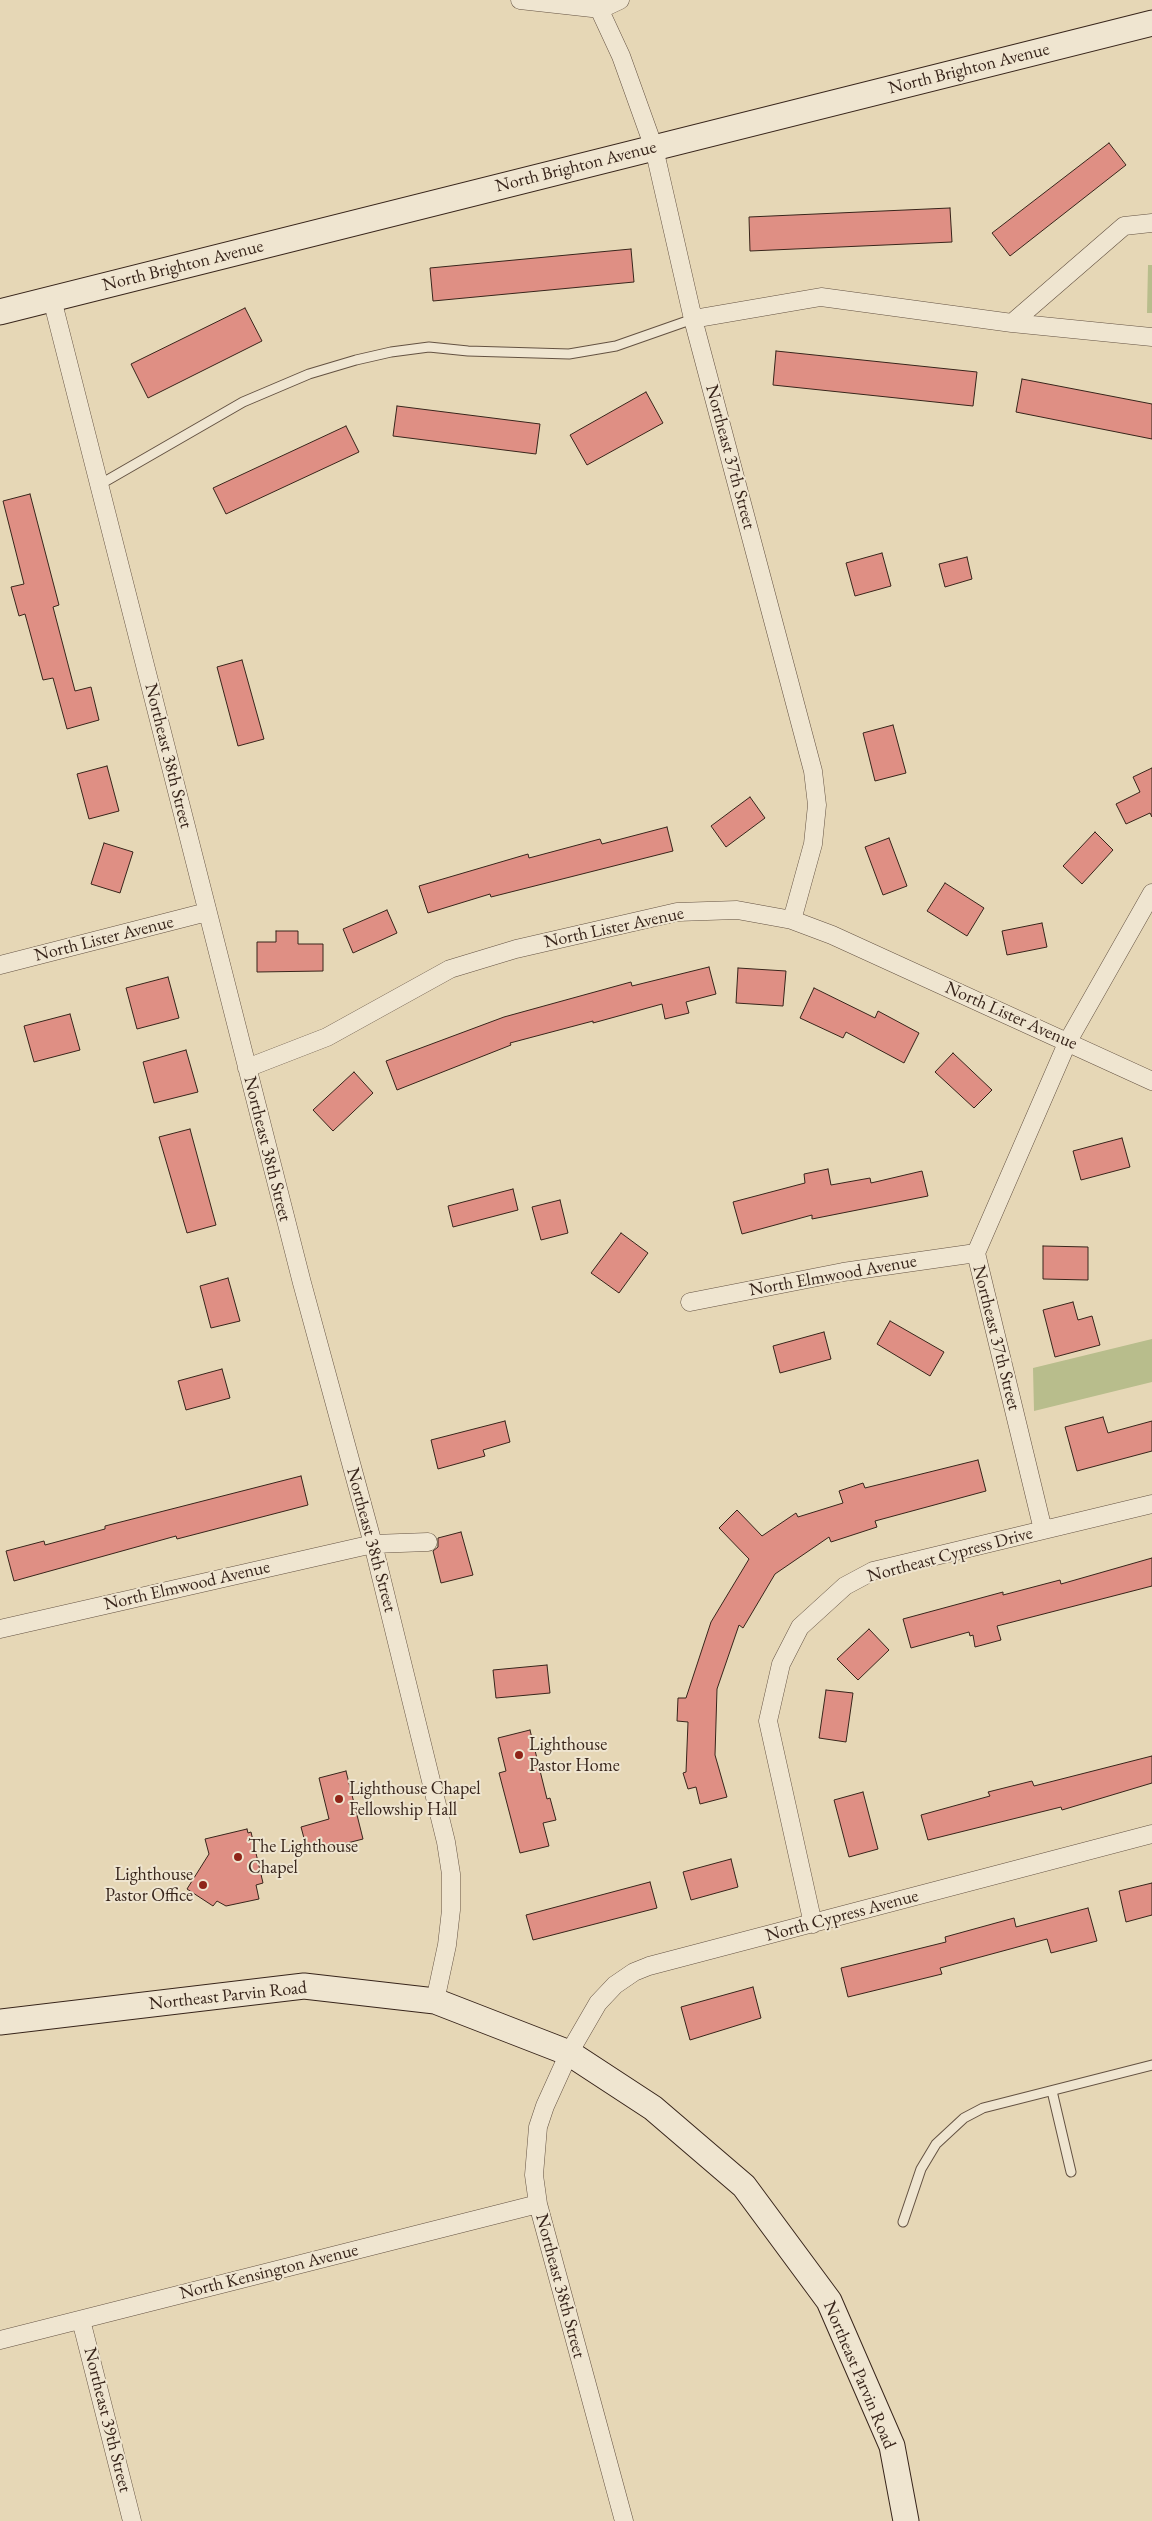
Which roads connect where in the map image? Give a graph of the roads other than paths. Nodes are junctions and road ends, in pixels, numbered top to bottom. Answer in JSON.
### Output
{"nodes":[{"id":1,"x":520,"y":0,"type":"edge"},
{"id":2,"x":620,"y":0,"type":"edge"},
{"id":3,"x":598,"y":5,"type":"edge"},
{"id":4,"x":1152,"y":24,"type":"edge"},
{"id":5,"x":654,"y":148,"type":"junction"},
{"id":6,"x":1152,"y":223,"type":"edge"},
{"id":7,"x":52,"y":299,"type":"junction"},
{"id":8,"x":0,"y":312,"type":"edge"},
{"id":9,"x":693,"y":319,"type":"junction"},
{"id":10,"x":1012,"y":323,"type":"junction"},
{"id":11,"x":1152,"y":337,"type":"edge"},
{"id":12,"x":99,"y":485,"type":"junction"},
{"id":13,"x":1152,"y":893,"type":"edge"},
{"id":14,"x":208,"y":912,"type":"junction"},
{"id":15,"x":792,"y":920,"type":"junction"},
{"id":16,"x":0,"y":965,"type":"edge"},
{"id":17,"x":1068,"y":1041,"type":"junction"},
{"id":18,"x":247,"y":1068,"type":"junction"},
{"id":19,"x":1152,"y":1081,"type":"edge"},
{"id":20,"x":976,"y":1253,"type":"junction"},
{"id":21,"x":690,"y":1302,"type":"dead end"},
{"id":22,"x":1152,"y":1504,"type":"edge"},
{"id":23,"x":1043,"y":1530,"type":"junction"},
{"id":24,"x":428,"y":1542,"type":"dead end"},
{"id":25,"x":374,"y":1544,"type":"junction"},
{"id":26,"x":0,"y":1629,"type":"edge"},
{"id":27,"x":1152,"y":1834,"type":"edge"},
{"id":28,"x":813,"y":1924,"type":"junction"},
{"id":29,"x":435,"y":2001,"type":"junction"},
{"id":30,"x":0,"y":2022,"type":"edge"},
{"id":31,"x":569,"y":2053,"type":"junction"},
{"id":32,"x":1152,"y":2065,"type":"edge"},
{"id":33,"x":1052,"y":2091,"type":"junction"},
{"id":34,"x":1071,"y":2172,"type":"dead end"},
{"id":35,"x":538,"y":2204,"type":"junction"},
{"id":36,"x":903,"y":2222,"type":"dead end"},
{"id":37,"x":82,"y":2320,"type":"junction"},
{"id":38,"x":0,"y":2340,"type":"edge"},
{"id":39,"x":132,"y":2521,"type":"edge"},
{"id":40,"x":624,"y":2521,"type":"edge"},
{"id":41,"x":906,"y":2521,"type":"edge"}],
"edges":[{"from":1,"to":3,"type":"street"},
{"from":2,"to":3,"type":"street"},
{"from":3,"to":5,"type":"street","name":"Northeast 37th Street"},
{"from":4,"to":5,"type":"main road","name":"North Brighton Avenue"},
{"from":5,"to":7,"type":"main road","name":"North Brighton Avenue"},
{"from":5,"to":9,"type":"street","name":"Northeast 37th Street"},
{"from":6,"to":10,"type":"street"},
{"from":7,"to":8,"type":"main road","name":"North Brighton Avenue"},
{"from":7,"to":12,"type":"street","name":"Northeast 38th Street"},
{"from":9,"to":10,"type":"street"},
{"from":9,"to":12,"type":"lane"},
{"from":9,"to":15,"type":"street","name":"Northeast 37th Street"},
{"from":10,"to":11,"type":"street"},
{"from":12,"to":14,"type":"street","name":"Northeast 38th Street"},
{"from":13,"to":17,"type":"street","name":"Northeast 37th Street"},
{"from":14,"to":16,"type":"street","name":"North Lister Avenue"},
{"from":14,"to":18,"type":"street","name":"Northeast 38th Street"},
{"from":15,"to":17,"type":"street","name":"North Lister Avenue"},
{"from":15,"to":18,"type":"street","name":"North Lister Avenue"},
{"from":17,"to":19,"type":"street","name":"North Lister Avenue"},
{"from":17,"to":20,"type":"street","name":"Northeast 37th Street"},
{"from":18,"to":25,"type":"street","name":"Northeast 38th Street"},
{"from":20,"to":21,"type":"street","name":"North Elmwood Avenue"},
{"from":20,"to":23,"type":"street","name":"Northeast 37th Street"},
{"from":22,"to":23,"type":"street","name":"Northeast Cypress Drive"},
{"from":23,"to":28,"type":"street","name":"Northeast Cypress Drive"},
{"from":24,"to":25,"type":"street","name":"North Elmwood Avenue"},
{"from":25,"to":26,"type":"street","name":"North Elmwood Avenue"},
{"from":25,"to":29,"type":"street","name":"Northeast 38th Street"},
{"from":27,"to":28,"type":"street","name":"North Cypress Avenue"},
{"from":28,"to":31,"type":"street","name":"North Cypress Avenue"},
{"from":29,"to":30,"type":"main road","name":"Northeast Parvin Road"},
{"from":29,"to":31,"type":"main road","name":"Northeast Parvin Road"},
{"from":31,"to":35,"type":"street","name":"Northeast 38th Street"},
{"from":31,"to":41,"type":"main road","name":"Northeast Parvin Road"},
{"from":32,"to":33,"type":"lane"},
{"from":33,"to":34,"type":"lane"},
{"from":33,"to":36,"type":"lane"},
{"from":35,"to":37,"type":"street","name":"North Kensington Avenue"},
{"from":35,"to":40,"type":"street","name":"Northeast 38th Street"},
{"from":37,"to":38,"type":"street","name":"North Kensington Avenue"},
{"from":37,"to":39,"type":"street","name":"Northeast 39th Street"}]}
